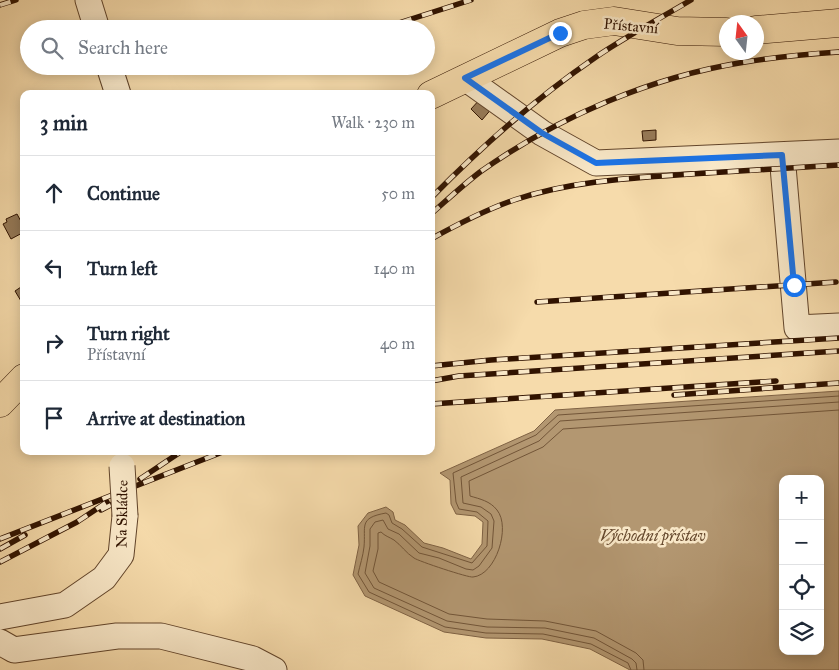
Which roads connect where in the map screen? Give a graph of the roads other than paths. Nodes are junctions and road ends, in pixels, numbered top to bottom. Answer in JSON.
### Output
{"nodes":[{"id":1,"x":88,"y":0,"type":"edge"},
{"id":2,"x":94,"y":20,"type":"edge"},
{"id":3,"x":839,"y":23,"type":"edge"},
{"id":4,"x":764,"y":29,"type":"edge"},
{"id":5,"x":719,"y":32,"type":"edge"},
{"id":6,"x":112,"y":75,"type":"edge"},
{"id":7,"x":465,"y":78,"type":"junction"},
{"id":8,"x":117,"y":90,"type":"edge"},
{"id":9,"x":435,"y":93,"type":"edge"},
{"id":10,"x":839,"y":152,"type":"edge"},
{"id":11,"x":782,"y":155,"type":"junction"},
{"id":12,"x":839,"y":326,"type":"edge"},
{"id":13,"x":20,"y":382,"type":"edge"},
{"id":14,"x":0,"y":403,"type":"edge"},
{"id":15,"x":120,"y":459,"type":"edge"},
{"id":16,"x":0,"y":617,"type":"edge"},
{"id":17,"x":0,"y":642,"type":"edge"},
{"id":18,"x":274,"y":670,"type":"edge"}],
"edges":[{"from":1,"to":2,"type":"street"},
{"from":3,"to":4,"type":"main road"},
{"from":5,"to":7,"type":"main road","name":"Přístavní"},
{"from":6,"to":8,"type":"street"},
{"from":7,"to":9,"type":"main road","name":"Přístavní"},
{"from":7,"to":11,"type":"street"},
{"from":10,"to":11,"type":"street"},
{"from":11,"to":12,"type":"street"},
{"from":13,"to":14,"type":"main road"},
{"from":15,"to":16,"type":"street","name":"Na Skládce","bridge":true},
{"from":17,"to":18,"type":"street"}]}
